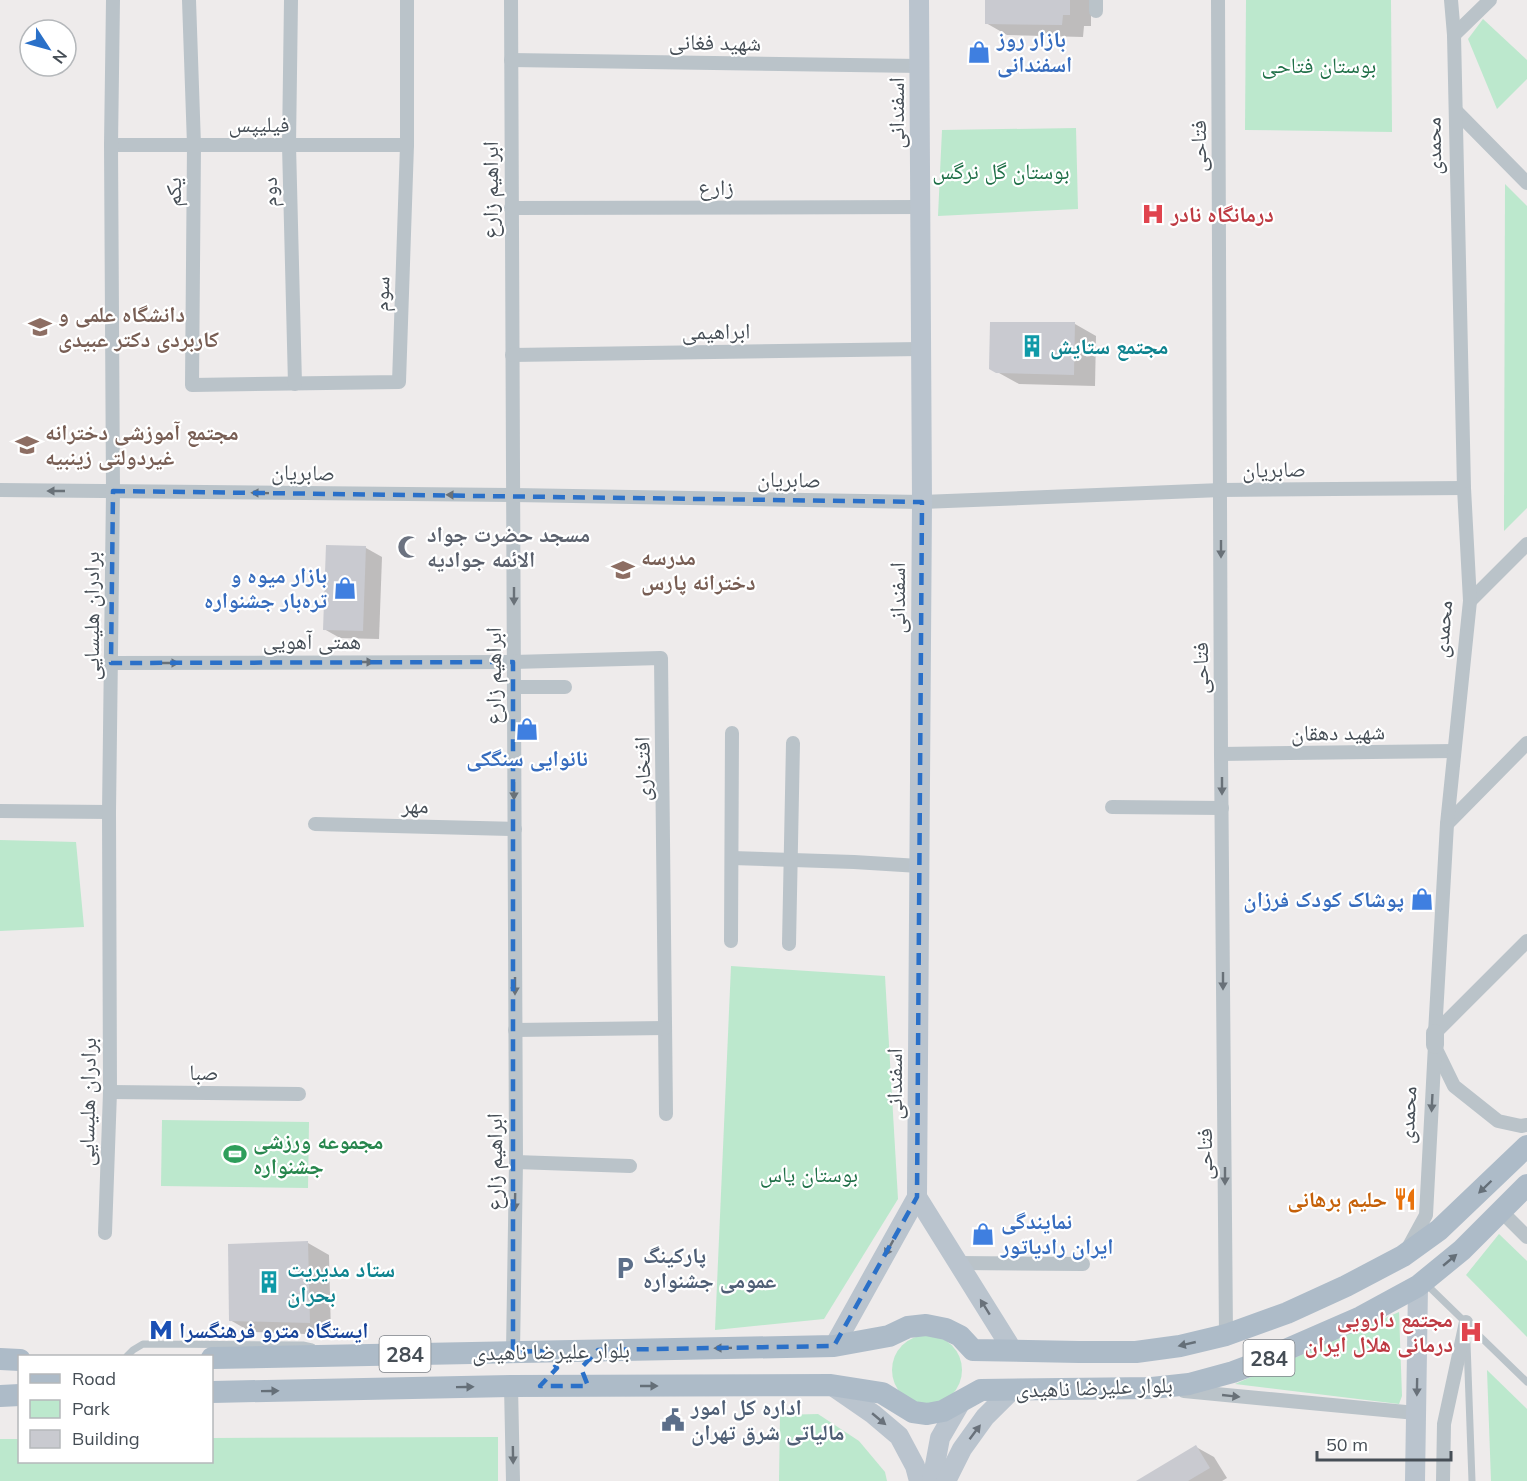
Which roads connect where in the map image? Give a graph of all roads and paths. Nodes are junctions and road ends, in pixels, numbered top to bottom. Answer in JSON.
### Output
{"nodes":[{"id":1,"x":113,"y":0,"type":"edge"},
{"id":2,"x":189,"y":0,"type":"edge"},
{"id":3,"x":291,"y":0,"type":"edge"},
{"id":4,"x":407,"y":0,"type":"edge"},
{"id":5,"x":511,"y":0,"type":"edge"},
{"id":6,"x":919,"y":0,"type":"edge"},
{"id":7,"x":1218,"y":0,"type":"edge"},
{"id":8,"x":1451,"y":0,"type":"edge"},
{"id":9,"x":1490,"y":0,"type":"edge"},
{"id":10,"x":1454,"y":35,"type":"junction"},
{"id":11,"x":511,"y":60,"type":"junction"},
{"id":12,"x":920,"y":66,"type":"junction"},
{"id":13,"x":1456,"y":111,"type":"junction"},
{"id":14,"x":111,"y":145,"type":"junction"},
{"id":15,"x":194,"y":145,"type":"junction"},
{"id":16,"x":289,"y":145,"type":"junction"},
{"id":17,"x":407,"y":145,"type":"junction"},
{"id":18,"x":1527,"y":181,"type":"edge"},
{"id":19,"x":920,"y":207,"type":"junction"},
{"id":20,"x":511,"y":208,"type":"junction"},
{"id":21,"x":921,"y":349,"type":"junction"},
{"id":22,"x":512,"y":355,"type":"junction"},
{"id":23,"x":295,"y":384,"type":"junction"},
{"id":24,"x":192,"y":385,"type":"joint"},
{"id":25,"x":1464,"y":488,"type":"junction"},
{"id":26,"x":0,"y":490,"type":"edge"},
{"id":27,"x":1221,"y":490,"type":"junction"},
{"id":28,"x":112,"y":491,"type":"junction"},
{"id":29,"x":514,"y":495,"type":"junction"},
{"id":30,"x":922,"y":501,"type":"junction"},
{"id":31,"x":1527,"y":544,"type":"edge"},
{"id":32,"x":1470,"y":601,"type":"junction"},
{"id":33,"x":513,"y":662,"type":"junction"},
{"id":34,"x":111,"y":663,"type":"junction"},
{"id":35,"x":514,"y":687,"type":"junction"},
{"id":36,"x":565,"y":687,"type":"dead end"},
{"id":37,"x":732,"y":733,"type":"dead end"},
{"id":38,"x":793,"y":743,"type":"dead end"},
{"id":39,"x":1527,"y":743,"type":"edge"},
{"id":40,"x":1454,"y":752,"type":"junction"},
{"id":41,"x":1221,"y":754,"type":"junction"},
{"id":42,"x":1112,"y":807,"type":"dead end"},
{"id":43,"x":1222,"y":808,"type":"junction"},
{"id":44,"x":0,"y":811,"type":"edge"},
{"id":45,"x":109,"y":812,"type":"junction"},
{"id":46,"x":315,"y":824,"type":"dead end"},
{"id":47,"x":1447,"y":824,"type":"junction"},
{"id":48,"x":515,"y":829,"type":"junction"},
{"id":49,"x":732,"y":858,"type":"junction"},
{"id":50,"x":791,"y":860,"type":"junction"},
{"id":51,"x":920,"y":866,"type":"junction"},
{"id":52,"x":731,"y":941,"type":"dead end"},
{"id":53,"x":1527,"y":941,"type":"edge"},
{"id":54,"x":789,"y":944,"type":"dead end"},
{"id":55,"x":665,"y":1028,"type":"junction"},
{"id":56,"x":515,"y":1030,"type":"junction"},
{"id":57,"x":1435,"y":1039,"type":"junction"},
{"id":58,"x":110,"y":1092,"type":"junction"},
{"id":59,"x":299,"y":1094,"type":"dead end"},
{"id":60,"x":666,"y":1114,"type":"dead end"},
{"id":61,"x":1527,"y":1125,"type":"edge"},
{"id":62,"x":1527,"y":1146,"type":"edge"},
{"id":63,"x":516,"y":1162,"type":"junction"},
{"id":64,"x":630,"y":1166,"type":"dead end"},
{"id":65,"x":1527,"y":1185,"type":"edge"},
{"id":66,"x":917,"y":1197,"type":"junction"},
{"id":67,"x":1501,"y":1211,"type":"junction"},
{"id":68,"x":105,"y":1233,"type":"dead end"},
{"id":69,"x":1527,"y":1237,"type":"edge"},
{"id":70,"x":1404,"y":1256,"type":"junction"},
{"id":71,"x":958,"y":1263,"type":"junction"},
{"id":72,"x":1083,"y":1264,"type":"dead end"},
{"id":73,"x":1421,"y":1284,"type":"junction"},
{"id":74,"x":1298,"y":1308,"type":"junction"},
{"id":75,"x":1466,"y":1323,"type":"junction"},
{"id":76,"x":1233,"y":1333,"type":"junction"},
{"id":77,"x":1308,"y":1340,"type":"junction"},
{"id":78,"x":834,"y":1346,"type":"junction"},
{"id":79,"x":598,"y":1350,"type":"junction"},
{"id":80,"x":542,"y":1351,"type":"junction"},
{"id":81,"x":1013,"y":1351,"type":"junction"},
{"id":82,"x":513,"y":1352,"type":"junction"},
{"id":83,"x":128,"y":1355,"type":"edge"},
{"id":84,"x":343,"y":1355,"type":"junction"},
{"id":85,"x":213,"y":1358,"type":"edge"},
{"id":86,"x":0,"y":1359,"type":"edge"},
{"id":87,"x":18,"y":1359,"type":"edge"},
{"id":88,"x":1249,"y":1366,"type":"junction"},
{"id":89,"x":1527,"y":1382,"type":"edge"},
{"id":90,"x":831,"y":1385,"type":"junction"},
{"id":91,"x":511,"y":1386,"type":"junction"},
{"id":92,"x":540,"y":1386,"type":"junction"},
{"id":93,"x":588,"y":1386,"type":"junction"},
{"id":94,"x":1152,"y":1388,"type":"junction"},
{"id":95,"x":1013,"y":1389,"type":"junction"},
{"id":96,"x":213,"y":1392,"type":"edge"},
{"id":97,"x":0,"y":1395,"type":"edge"},
{"id":98,"x":18,"y":1395,"type":"edge"},
{"id":99,"x":962,"y":1400,"type":"junction"},
{"id":100,"x":1416,"y":1413,"type":"junction"},
{"id":101,"x":513,"y":1481,"type":"edge"},
{"id":102,"x":919,"y":1481,"type":"edge"},
{"id":103,"x":932,"y":1481,"type":"edge"},
{"id":104,"x":946,"y":1481,"type":"edge"},
{"id":105,"x":1415,"y":1481,"type":"edge"},
{"id":106,"x":1443,"y":1481,"type":"edge"},
{"id":107,"x":1472,"y":1481,"type":"edge"}],
"edges":[{"from":1,"to":14,"type":"street","name":"برادران هلیسایی"},
{"from":2,"to":15,"type":"street","name":"یکم"},
{"from":3,"to":16,"type":"street","name":"دوم"},
{"from":4,"to":17,"type":"street","name":"سوم"},
{"from":5,"to":11,"type":"street","name":"ابراهیم زارع"},
{"from":6,"to":12,"type":"main road","name":"اسفندانی"},
{"from":7,"to":27,"type":"street","name":"فتاحی"},
{"from":8,"to":10,"type":"street","name":"محمدی"},
{"from":9,"to":10,"type":"street"},
{"from":10,"to":13,"type":"street","name":"محمدی"},
{"from":11,"to":12,"type":"street","name":"شهید فغانی"},
{"from":11,"to":20,"type":"street","name":"ابراهیم زارع"},
{"from":12,"to":19,"type":"main road","name":"اسفندانی"},
{"from":13,"to":18,"type":"street"},
{"from":13,"to":25,"type":"street","name":"محمدی"},
{"from":14,"to":15,"type":"street","name":"فیلیپس"},
{"from":14,"to":28,"type":"street","name":"برادران هلیسایی"},
{"from":15,"to":16,"type":"street","name":"فیلیپس"},
{"from":15,"to":24,"type":"street","name":"یکم"},
{"from":16,"to":17,"type":"street","name":"فیلیپس"},
{"from":16,"to":23,"type":"street","name":"دوم"},
{"from":17,"to":23,"type":"street","name":"سوم"},
{"from":19,"to":20,"type":"street","name":"زارع"},
{"from":19,"to":21,"type":"main road","name":"اسفندانی"},
{"from":20,"to":22,"type":"street","name":"ابراهیم زارع"},
{"from":21,"to":22,"type":"street","name":"ابراهیمی"},
{"from":21,"to":30,"type":"main road","name":"اسفندانی"},
{"from":22,"to":29,"type":"street","name":"ابراهیم زارع"},
{"from":23,"to":24,"type":"street","name":"سوم"},
{"from":25,"to":27,"type":"street","name":"صابریان"},
{"from":25,"to":32,"type":"street","name":"محمدی"},
{"from":28,"to":26,"type":"street","name":"صابریان","one_way":true},
{"from":27,"to":30,"type":"street","name":"صابریان"},
{"from":27,"to":41,"type":"street","name":"فتاحی","one_way":true},
{"from":29,"to":28,"type":"street","name":"صابریان","one_way":true},
{"from":28,"to":34,"type":"street","name":"برادران هلیسایی"},
{"from":29,"to":30,"type":"street","name":"صابریان"},
{"from":29,"to":33,"type":"street","name":"ابراهیم زارع","one_way":true},
{"from":30,"to":51,"type":"main road","name":"اسفندانی"},
{"from":31,"to":32,"type":"street"},
{"from":32,"to":40,"type":"street","name":"محمدی"},
{"from":34,"to":33,"type":"street","name":"همتی آهویی","one_way":true},
{"from":33,"to":35,"type":"street","name":"ابراهیم زارع"},
{"from":33,"to":55,"type":"street","name":"افتخاری"},
{"from":34,"to":45,"type":"street","name":"برادران هلیسایی"},
{"from":35,"to":36,"type":"street"},
{"from":35,"to":48,"type":"street","name":"ابراهیم زارع","one_way":true},
{"from":37,"to":49,"type":"street"},
{"from":38,"to":50,"type":"street"},
{"from":39,"to":47,"type":"street"},
{"from":40,"to":41,"type":"street","name":"شهید دهقان"},
{"from":40,"to":47,"type":"street","name":"محمدی"},
{"from":41,"to":43,"type":"street","name":"فتاحی","one_way":true},
{"from":42,"to":43,"type":"street"},
{"from":43,"to":76,"type":"street","name":"فتاحی","one_way":true},
{"from":44,"to":45,"type":"street"},
{"from":45,"to":58,"type":"street","name":"برادران هلیسایی"},
{"from":46,"to":48,"type":"street","name":"مهر"},
{"from":47,"to":57,"type":"street","name":"محمدی"},
{"from":48,"to":56,"type":"street","name":"ابراهیم زارع","one_way":true},
{"from":49,"to":50,"type":"street"},
{"from":49,"to":52,"type":"street"},
{"from":50,"to":51,"type":"street"},
{"from":50,"to":54,"type":"street"},
{"from":51,"to":66,"type":"main road","name":"اسفندانی"},
{"from":53,"to":57,"type":"street"},
{"from":55,"to":56,"type":"street"},
{"from":55,"to":60,"type":"street","name":"افتخاری"},
{"from":56,"to":63,"type":"street","name":"ابراهیم زارع"},
{"from":57,"to":61,"type":"street"},
{"from":57,"to":70,"type":"street","name":"محمدی","one_way":true},
{"from":58,"to":59,"type":"street","name":"صبا"},
{"from":58,"to":68,"type":"street","name":"برادران هلیسایی"},
{"from":62,"to":70,"type":"main road","name":"بلوار علیرضا ناهیدی","number":"284","one_way":true},
{"from":63,"to":64,"type":"street"},
{"from":63,"to":82,"type":"street","name":"ابراهیم زارع","one_way":true},
{"from":65,"to":67,"type":"main road","name":"بلوار علیرضا ناهیدی","number":"284"},
{"from":66,"to":71,"type":"main road"},
{"from":66,"to":78,"type":"main road","one_way":true},
{"from":67,"to":69,"type":"street"},
{"from":73,"to":67,"type":"main road","name":"بلوار علیرضا ناهیدی","number":"284","one_way":true},
{"from":70,"to":74,"type":"main road","name":"بلوار علیرضا ناهیدی","number":"284"},
{"from":71,"to":72,"type":"street"},
{"from":81,"to":71,"type":"main road","one_way":true},
{"from":73,"to":75,"type":"lane"},
{"from":73,"to":77,"type":"main road","name":"بلوار علیرضا ناهیدی","number":"284"},
{"from":73,"to":100,"type":"main road","one_way":true},
{"from":74,"to":76,"type":"main road","name":"بلوار علیرضا ناهیدی","number":"284"},
{"from":74,"to":77,"type":"main road"},
{"from":75,"to":89,"type":"lane"},
{"from":75,"to":106,"type":"street"},
{"from":75,"to":107,"type":"lane"},
{"from":76,"to":81,"type":"main road","name":"بلوار علیرضا ناهیدی","number":"284","one_way":true},
{"from":76,"to":88,"type":"main road"},
{"from":77,"to":88,"type":"main road","name":"بلوار علیرضا ناهیدی","number":"284"},
{"from":78,"to":79,"type":"main road","name":"بلوار علیرضا ناهیدی","number":"284","one_way":true},
{"from":78,"to":81,"type":"main road","name":"بلوار علیرضا ناهیدی","number":"284"},
{"from":79,"to":80,"type":"main road","name":"بلوار علیرضا ناهیدی","number":"284"},
{"from":79,"to":93,"type":"main road"},
{"from":80,"to":82,"type":"main road","name":"بلوار علیرضا ناهیدی","number":"284"},
{"from":80,"to":92,"type":"main road"},
{"from":82,"to":84,"type":"main road","name":"بلوار علیرضا ناهیدی","number":"284"},
{"from":83,"to":84,"type":"lane"},
{"from":84,"to":85,"type":"main road","name":"بلوار علیرضا ناهیدی","number":"284"},
{"from":86,"to":87,"type":"main road"},
{"from":88,"to":94,"type":"main road","name":"بلوار علیرضا ناهیدی","number":"284"},
{"from":93,"to":90,"type":"main road","name":"بلوار علیرضا ناهیدی","number":"284","one_way":true},
{"from":90,"to":99,"type":"main road","name":"بلوار علیرضا ناهیدی","number":"284"},
{"from":90,"to":102,"type":"main road","one_way":true},
{"from":91,"to":92,"type":"main road","name":"بلوار علیرضا ناهیدی","number":"284"},
{"from":96,"to":91,"type":"main road","name":"بلوار علیرضا ناهیدی","number":"284","one_way":true},
{"from":91,"to":101,"type":"street","one_way":true},
{"from":92,"to":93,"type":"main road","name":"بلوار علیرضا ناهیدی","number":"284"},
{"from":94,"to":95,"type":"main road","name":"بلوار علیرضا ناهیدی","number":"284"},
{"from":94,"to":100,"type":"street","one_way":true},
{"from":95,"to":99,"type":"main road","name":"بلوار علیرضا ناهیدی","number":"284"},
{"from":104,"to":95,"type":"main road","one_way":true},
{"from":97,"to":98,"type":"main road"},
{"from":99,"to":103,"type":"main road"},
{"from":100,"to":105,"type":"main road"}]}
